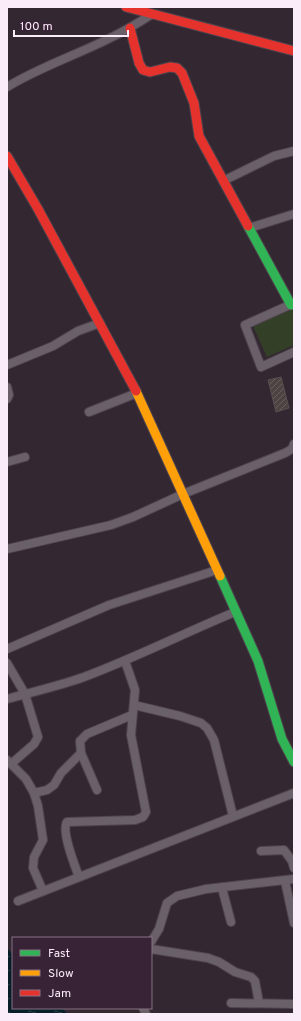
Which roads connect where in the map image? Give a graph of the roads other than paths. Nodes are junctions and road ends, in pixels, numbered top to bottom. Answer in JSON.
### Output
{"nodes":[{"id":1,"x":126,"y":7,"type":"edge"},
{"id":2,"x":152,"y":14,"type":"junction"},
{"id":3,"x":130,"y":28,"type":"junction"},
{"id":4,"x":294,"y":51,"type":"edge"},
{"id":5,"x":7,"y":87,"type":"edge"},
{"id":6,"x":294,"y":151,"type":"edge"},
{"id":7,"x":7,"y":156,"type":"edge"},
{"id":8,"x":223,"y":181,"type":"junction"},
{"id":9,"x":294,"y":214,"type":"edge"},
{"id":10,"x":249,"y":228,"type":"junction"},
{"id":11,"x":292,"y":304,"type":"edge"},
{"id":12,"x":100,"y":323,"type":"junction"},
{"id":13,"x":294,"y":352,"type":"edge"},
{"id":14,"x":7,"y":365,"type":"edge"},
{"id":15,"x":7,"y":387,"type":"edge"},
{"id":16,"x":137,"y":393,"type":"junction"},
{"id":17,"x":7,"y":399,"type":"edge"},
{"id":18,"x":89,"y":412,"type":"dead end"},
{"id":19,"x":294,"y":444,"type":"edge"},
{"id":20,"x":25,"y":456,"type":"dead end"},
{"id":21,"x":7,"y":462,"type":"edge"},
{"id":22,"x":183,"y":494,"type":"junction"},
{"id":23,"x":7,"y":549,"type":"edge"},
{"id":24,"x":217,"y":570,"type":"junction"},
{"id":25,"x":235,"y":612,"type":"junction"},
{"id":26,"x":7,"y":649,"type":"edge"},
{"id":27,"x":125,"y":661,"type":"junction"},
{"id":28,"x":7,"y":663,"type":"edge"},
{"id":29,"x":25,"y":694,"type":"junction"},
{"id":30,"x":7,"y":698,"type":"edge"},
{"id":31,"x":134,"y":706,"type":"junction"},
{"id":32,"x":132,"y":715,"type":"junction"},
{"id":33,"x":81,"y":753,"type":"junction"},
{"id":34,"x":9,"y":762,"type":"edge"},
{"id":35,"x":294,"y":762,"type":"edge"},
{"id":36,"x":97,"y":790,"type":"dead end"},
{"id":37,"x":34,"y":793,"type":"junction"},
{"id":38,"x":294,"y":793,"type":"edge"},
{"id":39,"x":233,"y":816,"type":"junction"},
{"id":40,"x":261,"y":851,"type":"dead end"},
{"id":41,"x":294,"y":868,"type":"edge"},
{"id":42,"x":78,"y":877,"type":"junction"},
{"id":43,"x":294,"y":879,"type":"edge"},
{"id":44,"x":285,"y":881,"type":"junction"},
{"id":45,"x":222,"y":888,"type":"junction"},
{"id":46,"x":43,"y":891,"type":"junction"},
{"id":47,"x":18,"y":901,"type":"dead end"},
{"id":48,"x":231,"y":922,"type":"dead end"},
{"id":49,"x":294,"y":923,"type":"edge"},
{"id":50,"x":152,"y":940,"type":"edge"},
{"id":51,"x":152,"y":949,"type":"edge"},
{"id":52,"x":232,"y":1003,"type":"dead end"},
{"id":53,"x":259,"y":1003,"type":"junction"},
{"id":54,"x":294,"y":1004,"type":"edge"}],
"edges":[{"from":1,"to":2,"type":"street"},
{"from":2,"to":3,"type":"street"},
{"from":2,"to":4,"type":"street"},
{"from":3,"to":5,"type":"street"},
{"from":3,"to":8,"type":"street"},
{"from":6,"to":8,"type":"street"},
{"from":7,"to":12,"type":"street"},
{"from":8,"to":10,"type":"street"},
{"from":9,"to":10,"type":"street"},
{"from":10,"to":11,"type":"street"},
{"from":11,"to":13,"type":"street"},
{"from":12,"to":14,"type":"street"},
{"from":12,"to":16,"type":"street"},
{"from":15,"to":17,"type":"street"},
{"from":16,"to":18,"type":"street"},
{"from":16,"to":22,"type":"street"},
{"from":19,"to":22,"type":"street"},
{"from":20,"to":21,"type":"street"},
{"from":22,"to":23,"type":"street"},
{"from":22,"to":24,"type":"street"},
{"from":24,"to":25,"type":"street"},
{"from":24,"to":26,"type":"street"},
{"from":25,"to":27,"type":"street"},
{"from":25,"to":35,"type":"street"},
{"from":27,"to":29,"type":"street"},
{"from":27,"to":31,"type":"street"},
{"from":28,"to":29,"type":"street"},
{"from":29,"to":30,"type":"street"},
{"from":29,"to":34,"type":"street"},
{"from":31,"to":32,"type":"street"},
{"from":31,"to":39,"type":"street"},
{"from":32,"to":33,"type":"street"},
{"from":32,"to":42,"type":"street"},
{"from":33,"to":36,"type":"street"},
{"from":33,"to":37,"type":"street"},
{"from":34,"to":37,"type":"street"},
{"from":37,"to":46,"type":"street"},
{"from":38,"to":39,"type":"street"},
{"from":39,"to":42,"type":"street"},
{"from":40,"to":41,"type":"street"},
{"from":42,"to":46,"type":"street"},
{"from":43,"to":44,"type":"street"},
{"from":44,"to":45,"type":"street"},
{"from":44,"to":49,"type":"street"},
{"from":45,"to":48,"type":"street"},
{"from":45,"to":50,"type":"street"},
{"from":46,"to":47,"type":"street"},
{"from":51,"to":53,"type":"street"},
{"from":52,"to":53,"type":"street"},
{"from":53,"to":54,"type":"street"}]}
